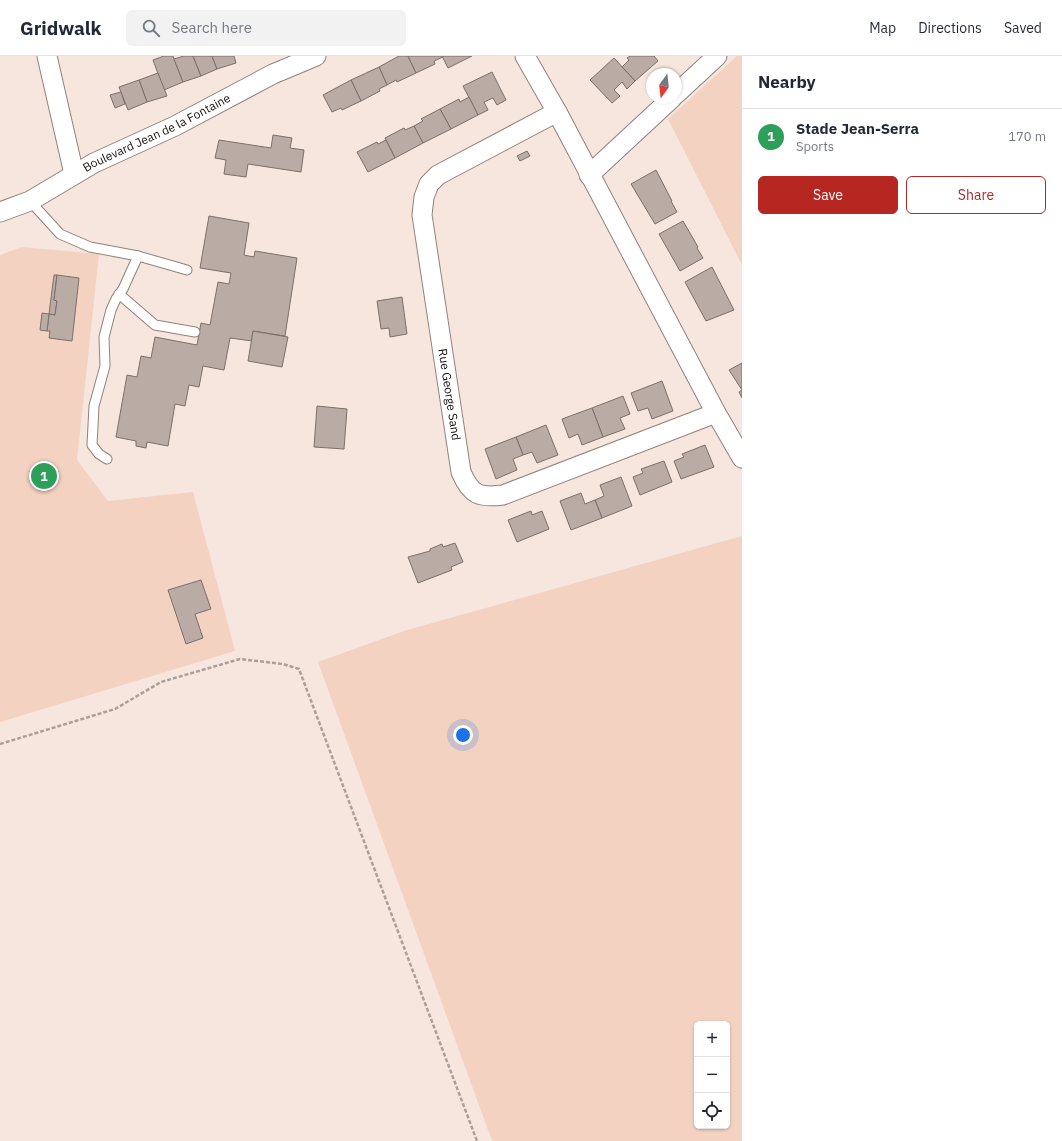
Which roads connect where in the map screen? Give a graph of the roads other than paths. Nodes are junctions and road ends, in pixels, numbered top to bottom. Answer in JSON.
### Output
{"nodes":[{"id":1,"x":47,"y":56,"type":"edge"},
{"id":2,"x":525,"y":56,"type":"edge"},
{"id":3,"x":717,"y":56,"type":"edge"},
{"id":4,"x":304,"y":59,"type":"edge"},
{"id":5,"x":682,"y":88,"type":"edge"},
{"id":6,"x":666,"y":104,"type":"edge"},
{"id":7,"x":557,"y":112,"type":"junction"},
{"id":8,"x":74,"y":174,"type":"junction"},
{"id":9,"x":589,"y":175,"type":"junction"},
{"id":10,"x":30,"y":201,"type":"junction"},
{"id":11,"x":0,"y":212,"type":"edge"},
{"id":12,"x":138,"y":256,"type":"junction"},
{"id":13,"x":187,"y":270,"type":"dead end"},
{"id":14,"x":119,"y":294,"type":"junction"},
{"id":15,"x":195,"y":332,"type":"dead end"},
{"id":16,"x":716,"y":413,"type":"junction"},
{"id":17,"x":742,"y":458,"type":"edge"},
{"id":18,"x":107,"y":459,"type":"dead end"}],
"edges":[{"from":1,"to":8,"type":"street"},
{"from":2,"to":7,"type":"street"},
{"from":3,"to":5,"type":"street"},
{"from":4,"to":8,"type":"street","name":"Boulevard Jean de la Fontaine"},
{"from":6,"to":9,"type":"street"},
{"from":7,"to":9,"type":"street"},
{"from":7,"to":16,"type":"street","name":"Rue George Sand"},
{"from":8,"to":10,"type":"street","name":"Boulevard Jean de la Fontaine"},
{"from":9,"to":16,"type":"street"},
{"from":10,"to":11,"type":"street","name":"Boulevard Jean de la Fontaine"},
{"from":10,"to":12,"type":"lane"},
{"from":12,"to":13,"type":"lane"},
{"from":12,"to":14,"type":"lane"},
{"from":14,"to":15,"type":"lane"},
{"from":14,"to":18,"type":"lane"},
{"from":16,"to":17,"type":"street"}]}
